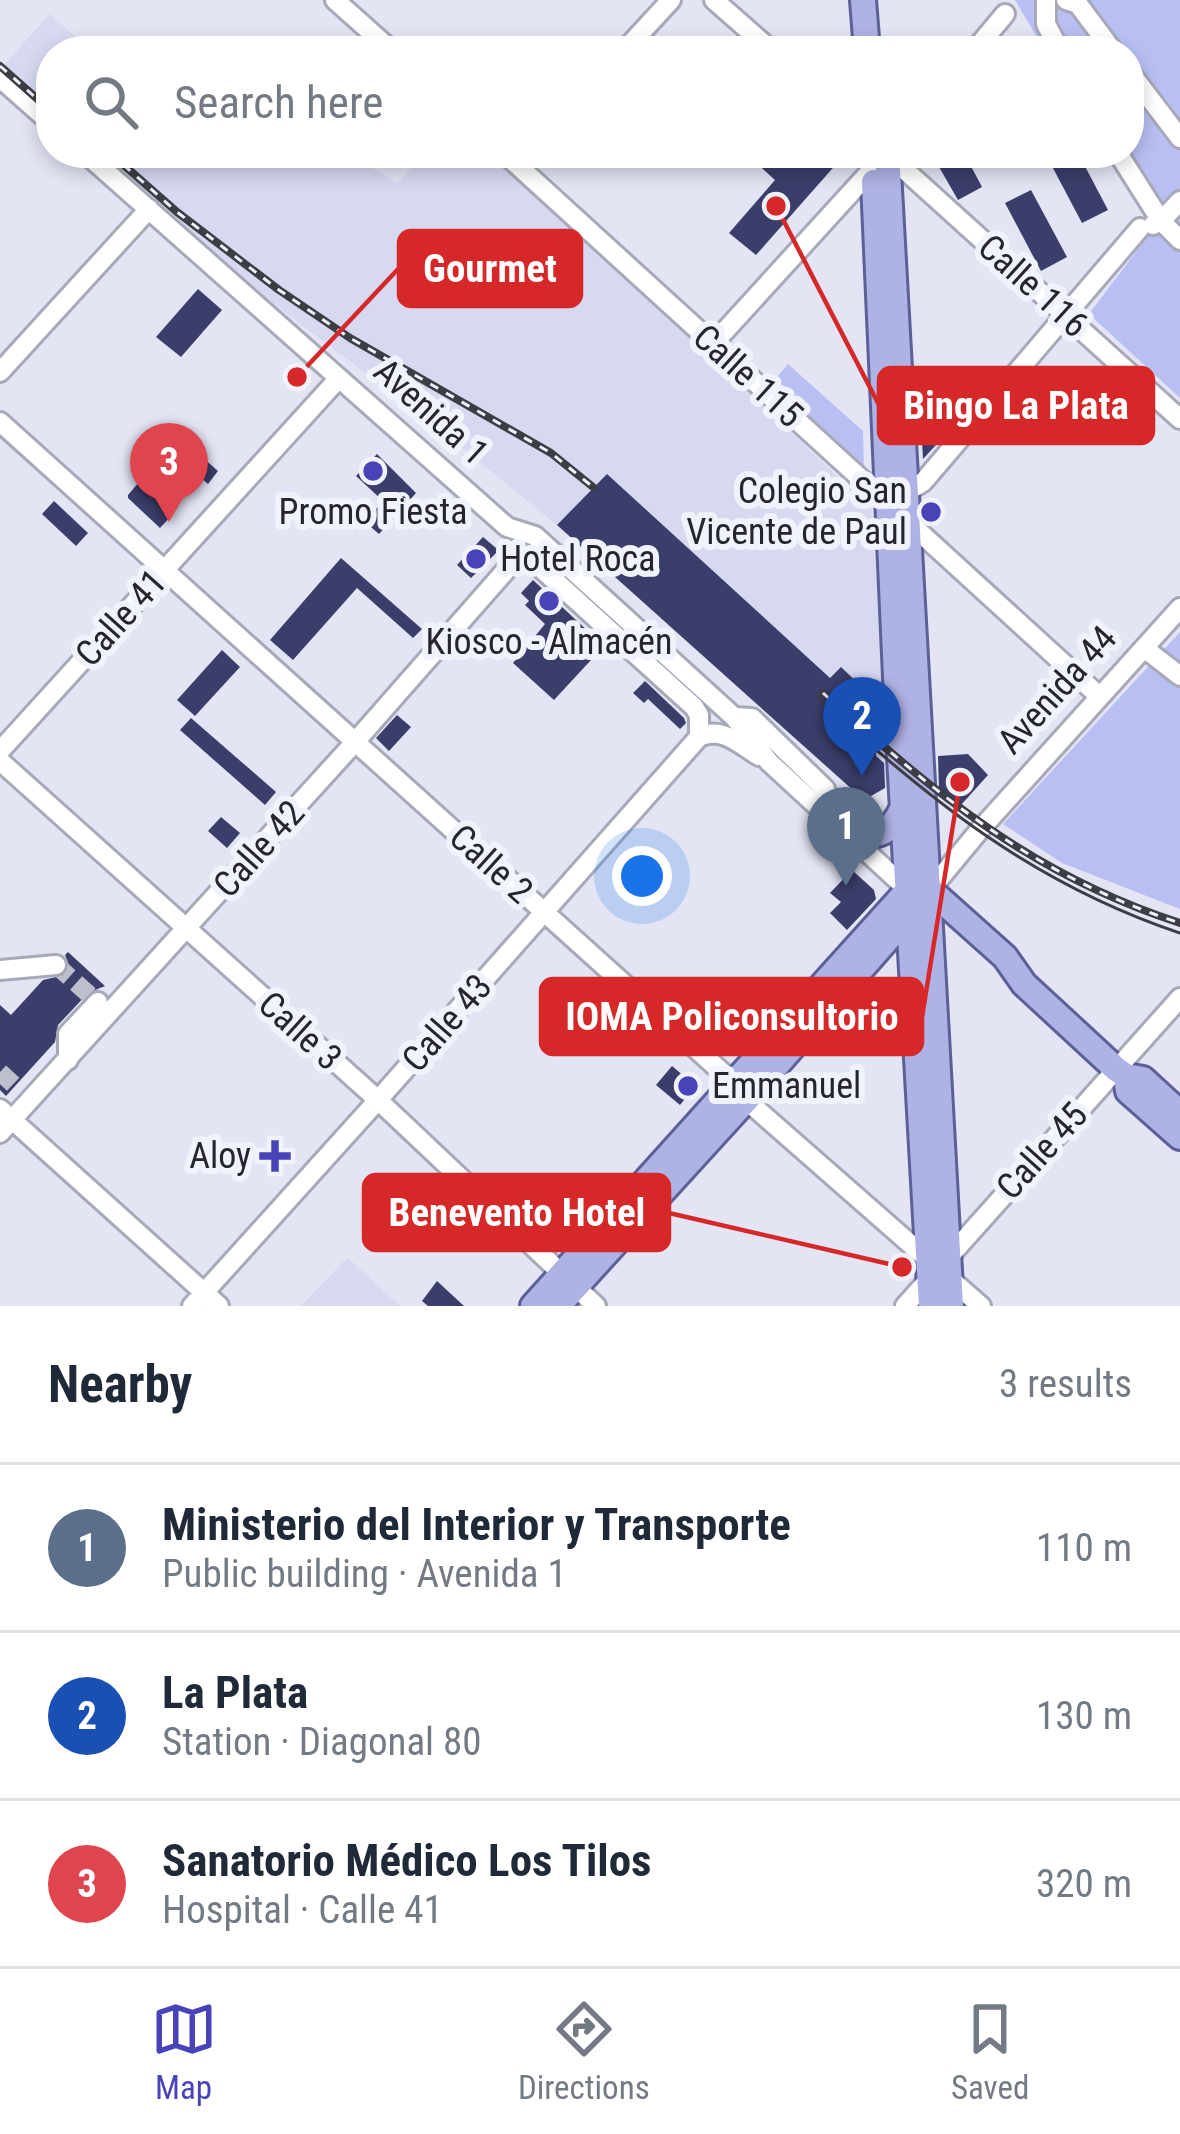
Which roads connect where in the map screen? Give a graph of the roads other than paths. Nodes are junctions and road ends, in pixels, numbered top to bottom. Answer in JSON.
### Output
{"nodes":[{"id":1,"x":335,"y":0,"type":"edge"},
{"id":2,"x":671,"y":0,"type":"edge"},
{"id":3,"x":714,"y":0,"type":"edge"},
{"id":4,"x":863,"y":0,"type":"edge"},
{"id":5,"x":878,"y":0,"type":"edge"},
{"id":6,"x":1046,"y":0,"type":"edge"},
{"id":7,"x":1066,"y":0,"type":"edge"},
{"id":8,"x":1005,"y":14,"type":"dead end"},
{"id":9,"x":375,"y":36,"type":"edge"},
{"id":10,"x":638,"y":36,"type":"edge"},
{"id":11,"x":755,"y":36,"type":"edge"},
{"id":12,"x":866,"y":36,"type":"edge"},
{"id":13,"x":880,"y":36,"type":"edge"},
{"id":14,"x":987,"y":36,"type":"edge"},
{"id":15,"x":1052,"y":36,"type":"edge"},
{"id":16,"x":1103,"y":36,"type":"edge"},
{"id":17,"x":0,"y":78,"type":"edge"},
{"id":18,"x":1144,"y":91,"type":"edge"},
{"id":19,"x":36,"y":110,"type":"edge"},
{"id":20,"x":1180,"y":138,"type":"edge"},
{"id":21,"x":102,"y":168,"type":"edge"},
{"id":22,"x":529,"y":168,"type":"edge"},
{"id":23,"x":871,"y":168,"type":"edge"},
{"id":24,"x":883,"y":168,"type":"edge"},
{"id":25,"x":896,"y":168,"type":"edge"},
{"id":26,"x":1127,"y":168,"type":"edge"},
{"id":27,"x":1180,"y":201,"type":"edge"},
{"id":28,"x":149,"y":209,"type":"junction"},
{"id":29,"x":1161,"y":221,"type":"junction"},
{"id":30,"x":1180,"y":240,"type":"edge"},
{"id":31,"x":1066,"y":317,"type":"junction"},
{"id":32,"x":713,"y":344,"type":"junction"},
{"id":33,"x":0,"y":372,"type":"edge"},
{"id":34,"x":339,"y":378,"type":"junction"},
{"id":35,"x":1180,"y":419,"type":"edge"},
{"id":36,"x":0,"y":422,"type":"edge"},
{"id":37,"x":897,"y":498,"type":"junction"},
{"id":38,"x":909,"y":523,"type":"junction"},
{"id":39,"x":507,"y":526,"type":"junction"},
{"id":40,"x":514,"y":561,"type":"junction"},
{"id":41,"x":164,"y":570,"type":"junction"},
{"id":42,"x":1180,"y":608,"type":"edge"},
{"id":43,"x":1144,"y":648,"type":"junction"},
{"id":44,"x":1180,"y":676,"type":"edge"},
{"id":45,"x":1099,"y":696,"type":"junction"},
{"id":46,"x":734,"y":717,"type":"junction"},
{"id":47,"x":699,"y":737,"type":"junction"},
{"id":48,"x":356,"y":742,"type":"junction"},
{"id":49,"x":0,"y":751,"type":"edge"},
{"id":50,"x":0,"y":761,"type":"edge"},
{"id":51,"x":769,"y":762,"type":"junction"},
{"id":52,"x":903,"y":807,"type":"junction"},
{"id":53,"x":840,"y":829,"type":"junction"},
{"id":54,"x":920,"y":901,"type":"junction"},
{"id":55,"x":544,"y":912,"type":"junction"},
{"id":56,"x":187,"y":928,"type":"junction"},
{"id":57,"x":56,"y":965,"type":"dead end"},
{"id":58,"x":0,"y":970,"type":"edge"},
{"id":59,"x":1180,"y":998,"type":"edge"},
{"id":60,"x":1121,"y":1072,"type":"junction"},
{"id":61,"x":15,"y":1086,"type":"tunnel mouth"},
{"id":62,"x":740,"y":1092,"type":"junction"},
{"id":63,"x":32,"y":1100,"type":"junction"},
{"id":64,"x":378,"y":1100,"type":"junction"},
{"id":65,"x":1180,"y":1113,"type":"edge"},
{"id":66,"x":4,"y":1120,"type":"edge"},
{"id":67,"x":1180,"y":1138,"type":"edge"},
{"id":68,"x":939,"y":1267,"type":"junction"},
{"id":69,"x":565,"y":1289,"type":"edge"},
{"id":70,"x":205,"y":1301,"type":"edge"},
{"id":71,"x":533,"y":1306,"type":"edge"},
{"id":72,"x":596,"y":1306,"type":"edge"},
{"id":73,"x":904,"y":1306,"type":"edge"},
{"id":74,"x":931,"y":1306,"type":"edge"},
{"id":75,"x":951,"y":1306,"type":"edge"},
{"id":76,"x":981,"y":1306,"type":"edge"}],
"edges":[{"from":1,"to":9,"type":"street"},
{"from":2,"to":10,"type":"street"},
{"from":3,"to":11,"type":"street"},
{"from":4,"to":12,"type":"main road"},
{"from":5,"to":13,"type":"main road"},
{"from":6,"to":15,"type":"street"},
{"from":7,"to":16,"type":"street"},
{"from":8,"to":14,"type":"street"},
{"from":17,"to":19,"type":"street"},
{"from":18,"to":20,"type":"street"},
{"from":21,"to":28,"type":"street","name":"Avenida 1"},
{"from":22,"to":32,"type":"street","name":"Calle 115"},
{"from":23,"to":32,"type":"street"},
{"from":24,"to":37,"type":"main road"},
{"from":25,"to":31,"type":"street","name":"Calle 116"},
{"from":26,"to":29,"type":"street"},
{"from":27,"to":29,"type":"street"},
{"from":28,"to":33,"type":"street"},
{"from":28,"to":34,"type":"street","name":"Avenida 1"},
{"from":29,"to":30,"type":"street"},
{"from":29,"to":31,"type":"street"},
{"from":31,"to":35,"type":"street","name":"Calle 116"},
{"from":31,"to":37,"type":"street"},
{"from":32,"to":37,"type":"street","name":"Calle 115"},
{"from":34,"to":39,"type":"street","name":"Avenida 1"},
{"from":34,"to":41,"type":"street","name":"Calle 41"},
{"from":36,"to":41,"type":"street","name":"Calle 2"},
{"from":37,"to":38,"type":"main road"},
{"from":37,"to":52,"type":"main road"},
{"from":38,"to":45,"type":"street"},
{"from":38,"to":54,"type":"main road"},
{"from":39,"to":40,"type":"street"},
{"from":39,"to":46,"type":"street","name":"Avenida 1"},
{"from":40,"to":47,"type":"street"},
{"from":40,"to":48,"type":"street","name":"Calle 42"},
{"from":41,"to":48,"type":"street","name":"Calle 2"},
{"from":41,"to":49,"type":"street","name":"Calle 41"},
{"from":42,"to":43,"type":"street","name":"Avenida 44"},
{"from":43,"to":44,"type":"street"},
{"from":43,"to":45,"type":"street","name":"Avenida 44"},
{"from":45,"to":54,"type":"street","name":"Avenida 44"},
{"from":46,"to":51,"type":"street","name":"Avenida 1"},
{"from":46,"to":53,"type":"street","name":"Avenida 1"},
{"from":47,"to":51,"type":"street"},
{"from":47,"to":55,"type":"street","name":"Calle 43"},
{"from":48,"to":55,"type":"street","name":"Calle 2"},
{"from":48,"to":56,"type":"street","name":"Calle 42"},
{"from":50,"to":56,"type":"street","name":"Calle 3"},
{"from":51,"to":53,"type":"street","name":"Avenida 1"},
{"from":52,"to":53,"type":"main road"},
{"from":52,"to":54,"type":"main road"},
{"from":53,"to":54,"type":"street","name":"Avenida 1"},
{"from":54,"to":60,"type":"main road","name":"Avenida 1"},
{"from":54,"to":62,"type":"main road","name":"Avenida 44"},
{"from":54,"to":68,"type":"main road"},
{"from":55,"to":62,"type":"street","name":"Calle 2"},
{"from":55,"to":64,"type":"street","name":"Calle 43"},
{"from":56,"to":63,"type":"street","name":"Calle 42"},
{"from":56,"to":64,"type":"street","name":"Calle 3"},
{"from":57,"to":58,"type":"street"},
{"from":59,"to":60,"type":"street","name":"Calle 45"},
{"from":60,"to":65,"type":"main road","name":"Avenida 1"},
{"from":60,"to":67,"type":"main road","name":"Avenida 1"},
{"from":60,"to":68,"type":"street","name":"Calle 45"},
{"from":61,"to":63,"type":"street"},
{"from":62,"to":68,"type":"street","name":"Calle 2"},
{"from":62,"to":69,"type":"main road","name":"Avenida 44"},
{"from":63,"to":66,"type":"street","name":"Calle 42"},
{"from":64,"to":69,"type":"street","name":"Calle 3"},
{"from":64,"to":70,"type":"street","name":"Calle 43"},
{"from":66,"to":70,"type":"street"},
{"from":68,"to":73,"type":"street","name":"Calle 45"},
{"from":68,"to":74,"type":"main road"},
{"from":68,"to":75,"type":"main road"},
{"from":68,"to":76,"type":"street","name":"Calle 2"},
{"from":69,"to":71,"type":"main road","name":"Avenida 44"},
{"from":69,"to":72,"type":"street","name":"Calle 3"}]}
